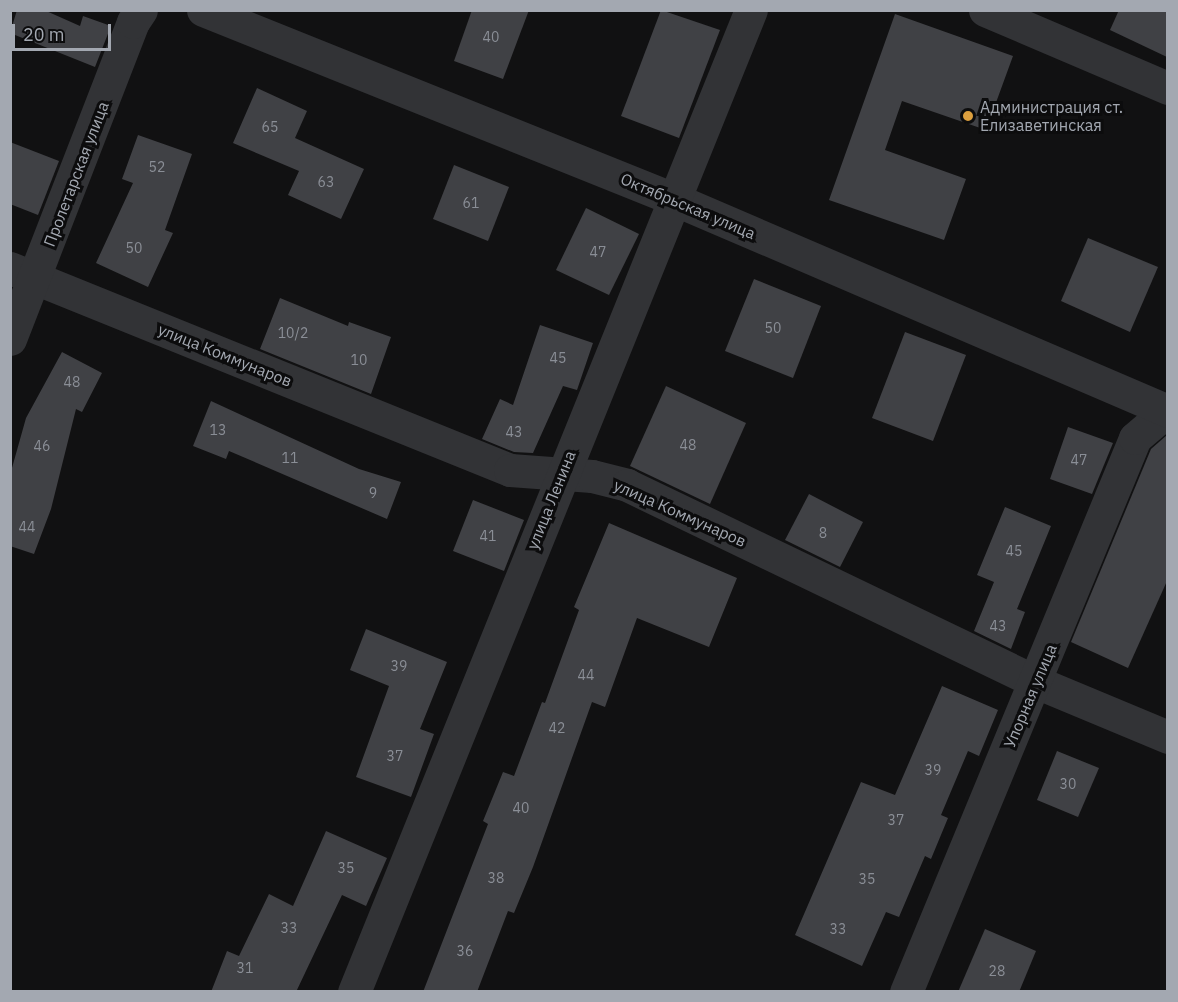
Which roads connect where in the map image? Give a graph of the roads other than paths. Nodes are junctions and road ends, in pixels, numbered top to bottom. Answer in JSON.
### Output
{"nodes":[{"id":1,"x":141,"y":10,"type":"edge"},
{"id":2,"x":203,"y":10,"type":"edge"},
{"id":3,"x":751,"y":10,"type":"edge"},
{"id":4,"x":985,"y":10,"type":"edge"},
{"id":5,"x":1167,"y":88,"type":"edge"},
{"id":6,"x":676,"y":200,"type":"junction"},
{"id":7,"x":24,"y":273,"type":"edge"},
{"id":8,"x":10,"y":339,"type":"edge"},
{"id":9,"x":1167,"y":411,"type":"edge"},
{"id":10,"x":561,"y":474,"type":"junction"},
{"id":11,"x":1036,"y":682,"type":"junction"},
{"id":12,"x":1167,"y":737,"type":"edge"},
{"id":13,"x":354,"y":992,"type":"edge"},
{"id":14,"x":906,"y":992,"type":"edge"}],
"edges":[{"from":1,"to":7,"type":"street","name":"Пролетарская улица"},
{"from":2,"to":6,"type":"street","name":"Октябрьская улица"},
{"from":3,"to":6,"type":"street","name":"улица Ленина"},
{"from":4,"to":5,"type":"street"},
{"from":6,"to":9,"type":"street","name":"Октябрьская улица"},
{"from":6,"to":10,"type":"street","name":"улица Ленина"},
{"from":7,"to":8,"type":"street","name":"Пролетарская улица"},
{"from":7,"to":10,"type":"street","name":"улица Коммунаров"},
{"from":9,"to":11,"type":"street","name":"Упорная улица"},
{"from":10,"to":11,"type":"street","name":"улица Коммунаров"},
{"from":10,"to":13,"type":"street","name":"улица Ленина"},
{"from":11,"to":12,"type":"street","name":"улица Коммунаров"},
{"from":11,"to":14,"type":"street","name":"Упорная улица"}]}
